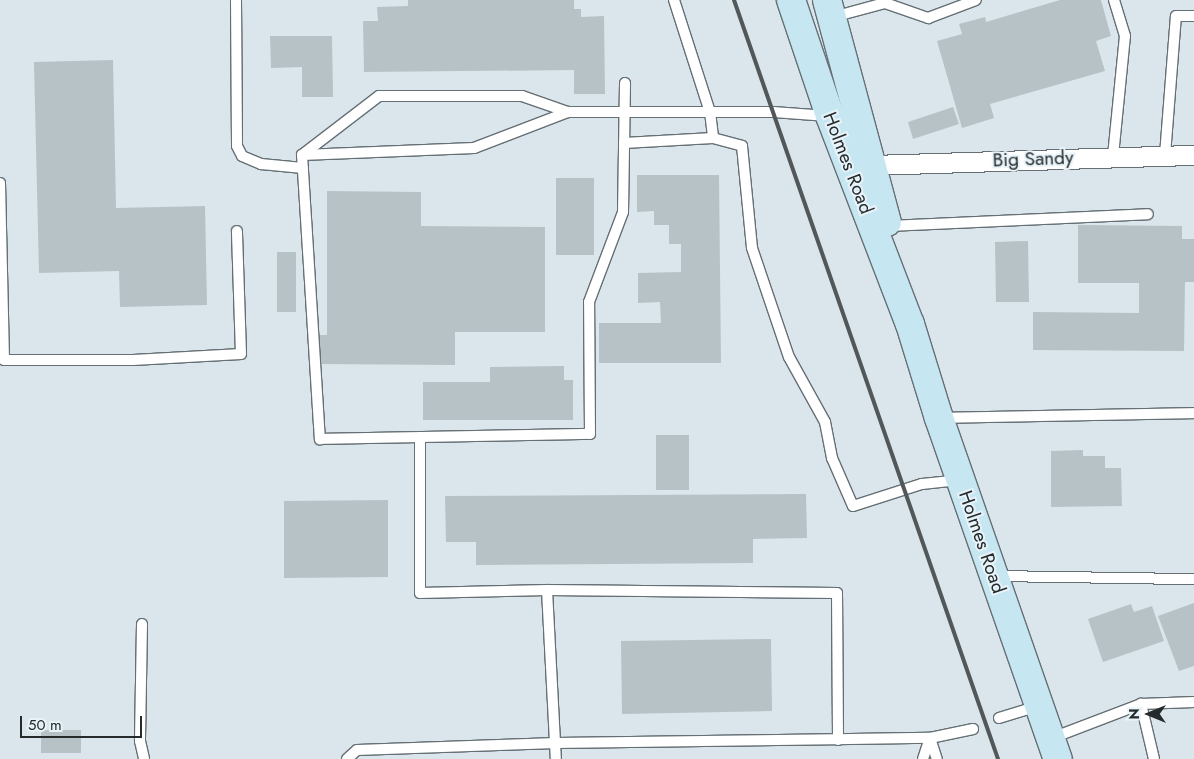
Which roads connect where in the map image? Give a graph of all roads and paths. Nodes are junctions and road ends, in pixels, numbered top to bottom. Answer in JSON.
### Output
{"nodes":[{"id":1,"x":236,"y":0,"type":"edge"},
{"id":2,"x":674,"y":0,"type":"edge"},
{"id":3,"x":791,"y":0,"type":"edge"},
{"id":4,"x":976,"y":0,"type":"edge"},
{"id":5,"x":1114,"y":0,"type":"edge"},
{"id":6,"x":830,"y":8,"type":"edge"},
{"id":7,"x":1194,"y":16,"type":"edge"},
{"id":8,"x":625,"y":83,"type":"dead end"},
{"id":9,"x":568,"y":112,"type":"junction"},
{"id":10,"x":624,"y":112,"type":"junction"},
{"id":11,"x":710,"y":112,"type":"junction"},
{"id":12,"x":830,"y":116,"type":"junction"},
{"id":13,"x":713,"y":138,"type":"junction"},
{"id":14,"x":624,"y":143,"type":"junction"},
{"id":15,"x":302,"y":155,"type":"junction"},
{"id":16,"x":1165,"y":155,"type":"junction"},
{"id":17,"x":1194,"y":155,"type":"edge"},
{"id":18,"x":1113,"y":156,"type":"junction"},
{"id":19,"x":872,"y":164,"type":"junction"},
{"id":20,"x":303,"y":168,"type":"junction"},
{"id":21,"x":0,"y":183,"type":"edge"},
{"id":22,"x":1148,"y":214,"type":"dead end"},
{"id":23,"x":888,"y":226,"type":"junction"},
{"id":24,"x":237,"y":231,"type":"dead end"},
{"id":25,"x":910,"y":324,"type":"junction"},
{"id":26,"x":1194,"y":413,"type":"edge"},
{"id":27,"x":939,"y":418,"type":"junction"},
{"id":28,"x":420,"y":437,"type":"junction"},
{"id":29,"x":960,"y":480,"type":"junction"},
{"id":30,"x":994,"y":576,"type":"junction"},
{"id":31,"x":1194,"y":579,"type":"edge"},
{"id":32,"x":547,"y":590,"type":"junction"},
{"id":33,"x":142,"y":624,"type":"dead end"},
{"id":34,"x":1194,"y":702,"type":"edge"},
{"id":35,"x":1141,"y":704,"type":"junction"},
{"id":36,"x":1039,"y":705,"type":"junction"},
{"id":37,"x":999,"y":718,"type":"dead end"},
{"id":38,"x":972,"y":729,"type":"dead end"},
{"id":39,"x":930,"y":738,"type":"junction"},
{"id":40,"x":838,"y":740,"type":"junction"},
{"id":41,"x":556,"y":743,"type":"junction"},
{"id":42,"x":1055,"y":749,"type":"edge"},
{"id":43,"x":144,"y":759,"type":"edge"},
{"id":44,"x":347,"y":759,"type":"edge"},
{"id":45,"x":556,"y":759,"type":"edge"},
{"id":46,"x":924,"y":759,"type":"edge"},
{"id":47,"x":937,"y":759,"type":"edge"},
{"id":48,"x":1154,"y":759,"type":"edge"}],
"edges":[{"from":1,"to":20,"type":"lane"},
{"from":2,"to":11,"type":"lane"},
{"from":3,"to":12,"type":"main road","name":"Holmes Road"},
{"from":4,"to":6,"type":"lane"},
{"from":5,"to":18,"type":"lane"},
{"from":6,"to":19,"type":"main road","name":"Holmes Road"},
{"from":7,"to":16,"type":"lane"},
{"from":8,"to":10,"type":"lane"},
{"from":9,"to":10,"type":"lane"},
{"from":9,"to":15,"type":"lane"},
{"from":9,"to":15,"type":"lane"},
{"from":10,"to":11,"type":"lane"},
{"from":10,"to":14,"type":"lane"},
{"from":11,"to":12,"type":"lane"},
{"from":11,"to":13,"type":"lane"},
{"from":12,"to":25,"type":"main road","name":"Holmes Road"},
{"from":13,"to":14,"type":"lane"},
{"from":13,"to":29,"type":"lane"},
{"from":14,"to":28,"type":"lane"},
{"from":15,"to":20,"type":"lane"},
{"from":16,"to":17,"type":"street","name":"Big Sandy"},
{"from":16,"to":18,"type":"street","name":"Big Sandy"},
{"from":18,"to":19,"type":"street","name":"Big Sandy"},
{"from":19,"to":23,"type":"main road","name":"Holmes Road"},
{"from":20,"to":28,"type":"lane"},
{"from":21,"to":24,"type":"lane"},
{"from":22,"to":23,"type":"lane"},
{"from":23,"to":25,"type":"main road","name":"Holmes Road"},
{"from":25,"to":27,"type":"main road","name":"Holmes Road"},
{"from":26,"to":27,"type":"lane"},
{"from":27,"to":29,"type":"main road","name":"Holmes Road"},
{"from":28,"to":32,"type":"lane"},
{"from":29,"to":30,"type":"main road","name":"Holmes Road"},
{"from":30,"to":31,"type":"lane"},
{"from":30,"to":36,"type":"main road","name":"Holmes Road"},
{"from":32,"to":40,"type":"lane"},
{"from":32,"to":41,"type":"lane"},
{"from":33,"to":43,"type":"lane"},
{"from":34,"to":35,"type":"lane"},
{"from":35,"to":42,"type":"lane"},
{"from":35,"to":48,"type":"lane"},
{"from":36,"to":37,"type":"lane"},
{"from":36,"to":42,"type":"main road","name":"Holmes Road"},
{"from":38,"to":39,"type":"lane"},
{"from":39,"to":40,"type":"lane"},
{"from":39,"to":46,"type":"lane"},
{"from":39,"to":47,"type":"lane"},
{"from":40,"to":41,"type":"lane"},
{"from":41,"to":44,"type":"lane"},
{"from":41,"to":45,"type":"lane"}]}
